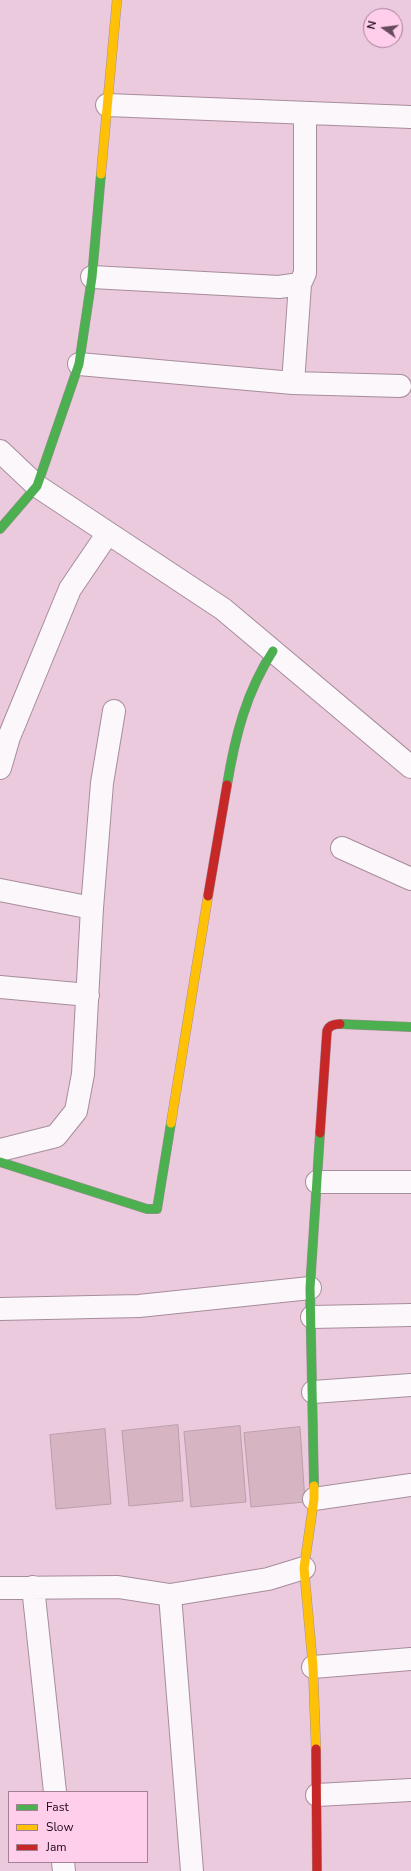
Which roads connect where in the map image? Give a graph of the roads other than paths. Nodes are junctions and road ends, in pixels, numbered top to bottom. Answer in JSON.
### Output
{"nodes":[{"id":1,"x":117,"y":0,"type":"edge"},
{"id":2,"x":107,"y":105,"type":"junction"},
{"id":3,"x":304,"y":113,"type":"junction"},
{"id":4,"x":411,"y":118,"type":"edge"},
{"id":5,"x":92,"y":277,"type":"junction"},
{"id":6,"x":300,"y":284,"type":"junction"},
{"id":7,"x":78,"y":364,"type":"junction"},
{"id":8,"x":293,"y":383,"type":"junction"},
{"id":9,"x":400,"y":386,"type":"dead end"},
{"id":10,"x":0,"y":451,"type":"edge"},
{"id":11,"x":37,"y":486,"type":"junction"},
{"id":12,"x":0,"y":529,"type":"edge"},
{"id":13,"x":108,"y":533,"type":"junction"},
{"id":14,"x":273,"y":651,"type":"junction"},
{"id":15,"x":114,"y":711,"type":"dead end"},
{"id":16,"x":411,"y":767,"type":"edge"},
{"id":17,"x":0,"y":768,"type":"edge"},
{"id":18,"x":342,"y":848,"type":"dead end"},
{"id":19,"x":411,"y":879,"type":"edge"},
{"id":20,"x":0,"y":890,"type":"edge"},
{"id":21,"x":92,"y":908,"type":"junction"},
{"id":22,"x":0,"y":987,"type":"edge"},
{"id":23,"x":88,"y":995,"type":"junction"},
{"id":24,"x":411,"y":1027,"type":"edge"},
{"id":25,"x":0,"y":1150,"type":"edge"},
{"id":26,"x":0,"y":1162,"type":"edge"},
{"id":27,"x":317,"y":1182,"type":"junction"},
{"id":28,"x":411,"y":1182,"type":"edge"},
{"id":29,"x":310,"y":1288,"type":"junction"},
{"id":30,"x":0,"y":1309,"type":"edge"},
{"id":31,"x":411,"y":1315,"type":"edge"},
{"id":32,"x":312,"y":1317,"type":"junction"},
{"id":33,"x":411,"y":1385,"type":"edge"},
{"id":34,"x":313,"y":1392,"type":"junction"},
{"id":35,"x":411,"y":1484,"type":"edge"},
{"id":36,"x":314,"y":1498,"type":"junction"},
{"id":37,"x":304,"y":1568,"type":"junction"},
{"id":38,"x":33,"y":1587,"type":"junction"},
{"id":39,"x":0,"y":1588,"type":"edge"},
{"id":40,"x":170,"y":1596,"type":"junction"},
{"id":41,"x":411,"y":1659,"type":"edge"},
{"id":42,"x":313,"y":1667,"type":"junction"},
{"id":43,"x":411,"y":1790,"type":"edge"},
{"id":44,"x":55,"y":1791,"type":"edge"},
{"id":45,"x":317,"y":1794,"type":"junction"},
{"id":46,"x":192,"y":1871,"type":"edge"},
{"id":47,"x":317,"y":1871,"type":"edge"}],
"edges":[{"from":1,"to":2,"type":"street"},
{"from":2,"to":3,"type":"street"},
{"from":2,"to":5,"type":"street"},
{"from":3,"to":4,"type":"street"},
{"from":3,"to":6,"type":"street"},
{"from":5,"to":6,"type":"street"},
{"from":5,"to":7,"type":"street"},
{"from":6,"to":8,"type":"street"},
{"from":7,"to":8,"type":"street"},
{"from":7,"to":11,"type":"street"},
{"from":8,"to":9,"type":"street"},
{"from":10,"to":11,"type":"street"},
{"from":11,"to":12,"type":"street"},
{"from":11,"to":13,"type":"street"},
{"from":13,"to":14,"type":"street"},
{"from":13,"to":17,"type":"street"},
{"from":14,"to":16,"type":"street"},
{"from":14,"to":26,"type":"street"},
{"from":15,"to":21,"type":"street"},
{"from":18,"to":19,"type":"street"},
{"from":20,"to":21,"type":"street"},
{"from":21,"to":23,"type":"street"},
{"from":22,"to":23,"type":"street"},
{"from":23,"to":25,"type":"street"},
{"from":24,"to":27,"type":"street"},
{"from":27,"to":28,"type":"street"},
{"from":27,"to":29,"type":"street"},
{"from":29,"to":30,"type":"street"},
{"from":29,"to":32,"type":"street"},
{"from":31,"to":32,"type":"street"},
{"from":32,"to":34,"type":"street"},
{"from":33,"to":34,"type":"street"},
{"from":34,"to":36,"type":"street"},
{"from":35,"to":36,"type":"street"},
{"from":36,"to":37,"type":"street"},
{"from":37,"to":40,"type":"street"},
{"from":37,"to":42,"type":"street"},
{"from":38,"to":39,"type":"street"},
{"from":38,"to":40,"type":"street"},
{"from":38,"to":44,"type":"street"},
{"from":40,"to":46,"type":"street"},
{"from":41,"to":42,"type":"street"},
{"from":42,"to":45,"type":"street"},
{"from":43,"to":45,"type":"street"},
{"from":45,"to":47,"type":"street"}]}
